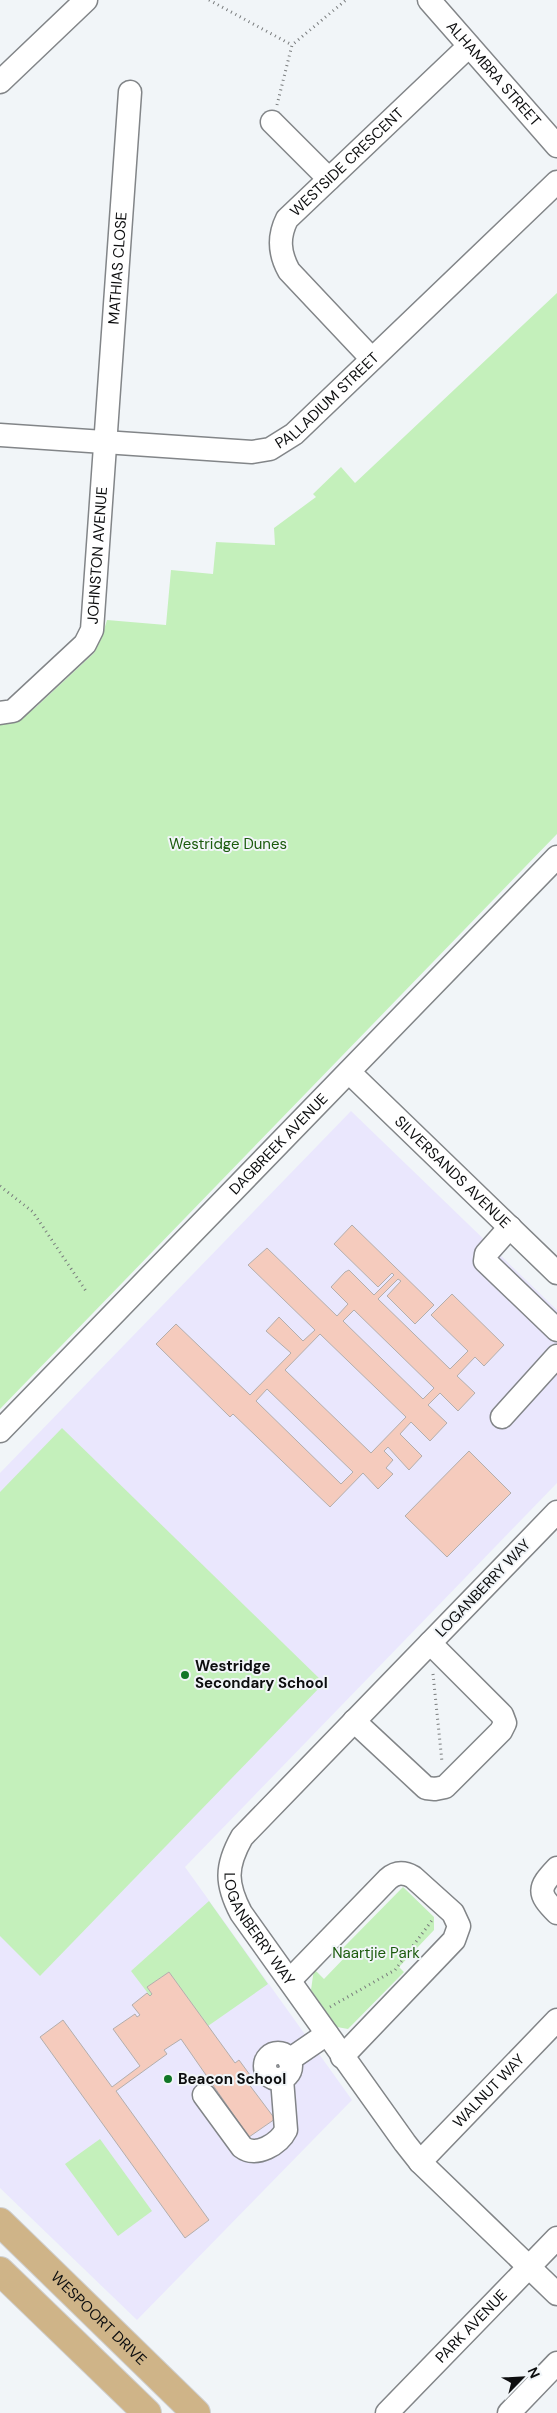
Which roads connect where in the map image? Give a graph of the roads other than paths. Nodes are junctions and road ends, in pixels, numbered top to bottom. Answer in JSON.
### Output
{"nodes":[{"id":1,"x":86,"y":0,"type":"edge"},
{"id":2,"x":429,"y":0,"type":"edge"},
{"id":3,"x":469,"y":46,"type":"junction"},
{"id":4,"x":0,"y":82,"type":"edge"},
{"id":5,"x":130,"y":92,"type":"dead end"},
{"id":6,"x":272,"y":122,"type":"road end"},
{"id":7,"x":557,"y":146,"type":"edge"},
{"id":8,"x":329,"y":179,"type":"junction"},
{"id":9,"x":557,"y":182,"type":"edge"},
{"id":10,"x":372,"y":359,"type":"junction"},
{"id":11,"x":0,"y":435,"type":"edge"},
{"id":12,"x":106,"y":443,"type":"junction"},
{"id":13,"x":0,"y":714,"type":"edge"},
{"id":14,"x":557,"y":857,"type":"edge"},
{"id":15,"x":348,"y":1072,"type":"junction"},
{"id":16,"x":510,"y":1227,"type":"junction"},
{"id":17,"x":557,"y":1273,"type":"edge"},
{"id":18,"x":557,"y":1330,"type":"edge"},
{"id":19,"x":557,"y":1356,"type":"edge"},
{"id":20,"x":502,"y":1417,"type":"dead end"},
{"id":21,"x":0,"y":1431,"type":"edge"},
{"id":22,"x":557,"y":1512,"type":"edge"},
{"id":23,"x":430,"y":1643,"type":"junction"},
{"id":24,"x":354,"y":1721,"type":"junction"},
{"id":25,"x":557,"y":1868,"type":"edge"},
{"id":26,"x":557,"y":1913,"type":"edge"},
{"id":27,"x":290,"y":1980,"type":"junction"},
{"id":28,"x":557,"y":2020,"type":"edge"},
{"id":29,"x":327,"y":2034,"type":"junction"},
{"id":30,"x":342,"y":2057,"type":"junction"},
{"id":31,"x":204,"y":2095,"type":"dead end"},
{"id":32,"x":420,"y":2162,"type":"junction"},
{"id":33,"x":0,"y":2222,"type":"edge"},
{"id":34,"x":557,"y":2238,"type":"edge"},
{"id":35,"x":529,"y":2267,"type":"junction"},
{"id":36,"x":0,"y":2270,"type":"edge"},
{"id":37,"x":557,"y":2294,"type":"edge"},
{"id":38,"x":557,"y":2363,"type":"edge"},
{"id":39,"x":147,"y":2413,"type":"edge"},
{"id":40,"x":196,"y":2413,"type":"edge"},
{"id":41,"x":387,"y":2413,"type":"edge"},
{"id":42,"x":509,"y":2413,"type":"edge"}],
"edges":[{"from":1,"to":4,"type":"street"},
{"from":2,"to":3,"type":"street","name":"ALHAMBRA STREET"},
{"from":3,"to":7,"type":"street","name":"ALHAMBRA STREET"},
{"from":3,"to":8,"type":"street","name":"WESTSIDE CRESCENT"},
{"from":5,"to":12,"type":"street","name":"MATHIAS CLOSE"},
{"from":6,"to":8,"type":"street"},
{"from":8,"to":10,"type":"street","name":"WESTSIDE CRESCENT"},
{"from":9,"to":10,"type":"street","name":"PALLADIUM STREET"},
{"from":10,"to":12,"type":"street","name":"PALLADIUM STREET"},
{"from":11,"to":12,"type":"street","name":"PALLADIUM STREET"},
{"from":12,"to":13,"type":"street","name":"JOHNSTON AVENUE"},
{"from":14,"to":15,"type":"street","name":"DAGBREEK AVENUE"},
{"from":15,"to":16,"type":"street","name":"SILVERSANDS AVENUE"},
{"from":15,"to":21,"type":"street","name":"DAGBREEK AVENUE"},
{"from":16,"to":17,"type":"street","name":"SILVERSANDS AVENUE"},
{"from":16,"to":18,"type":"street"},
{"from":19,"to":20,"type":"street"},
{"from":22,"to":23,"type":"street","name":"LOGANBERRY WAY"},
{"from":23,"to":24,"type":"street","name":"LOGANBERRY WAY"},
{"from":23,"to":24,"type":"street"},
{"from":24,"to":27,"type":"street","name":"LOGANBERRY WAY"},
{"from":25,"to":26,"type":"street"},
{"from":27,"to":29,"type":"street","name":"LOGANBERRY WAY"},
{"from":27,"to":30,"type":"street"},
{"from":28,"to":32,"type":"street","name":"WALNUT WAY"},
{"from":29,"to":30,"type":"street","name":"LOGANBERRY WAY"},
{"from":29,"to":31,"type":"street"},
{"from":30,"to":32,"type":"street","name":"LOGANBERRY WAY"},
{"from":32,"to":35,"type":"street","name":"LOGANBERRY WAY"},
{"from":33,"to":40,"type":"main road","name":"WESPOORT DRIVE"},
{"from":34,"to":35,"type":"street","name":"PARK AVENUE"},
{"from":35,"to":37,"type":"street","name":"LOGANBERRY WAY"},
{"from":35,"to":41,"type":"street","name":"PARK AVENUE"},
{"from":36,"to":39,"type":"main road"},
{"from":38,"to":42,"type":"street"}]}
